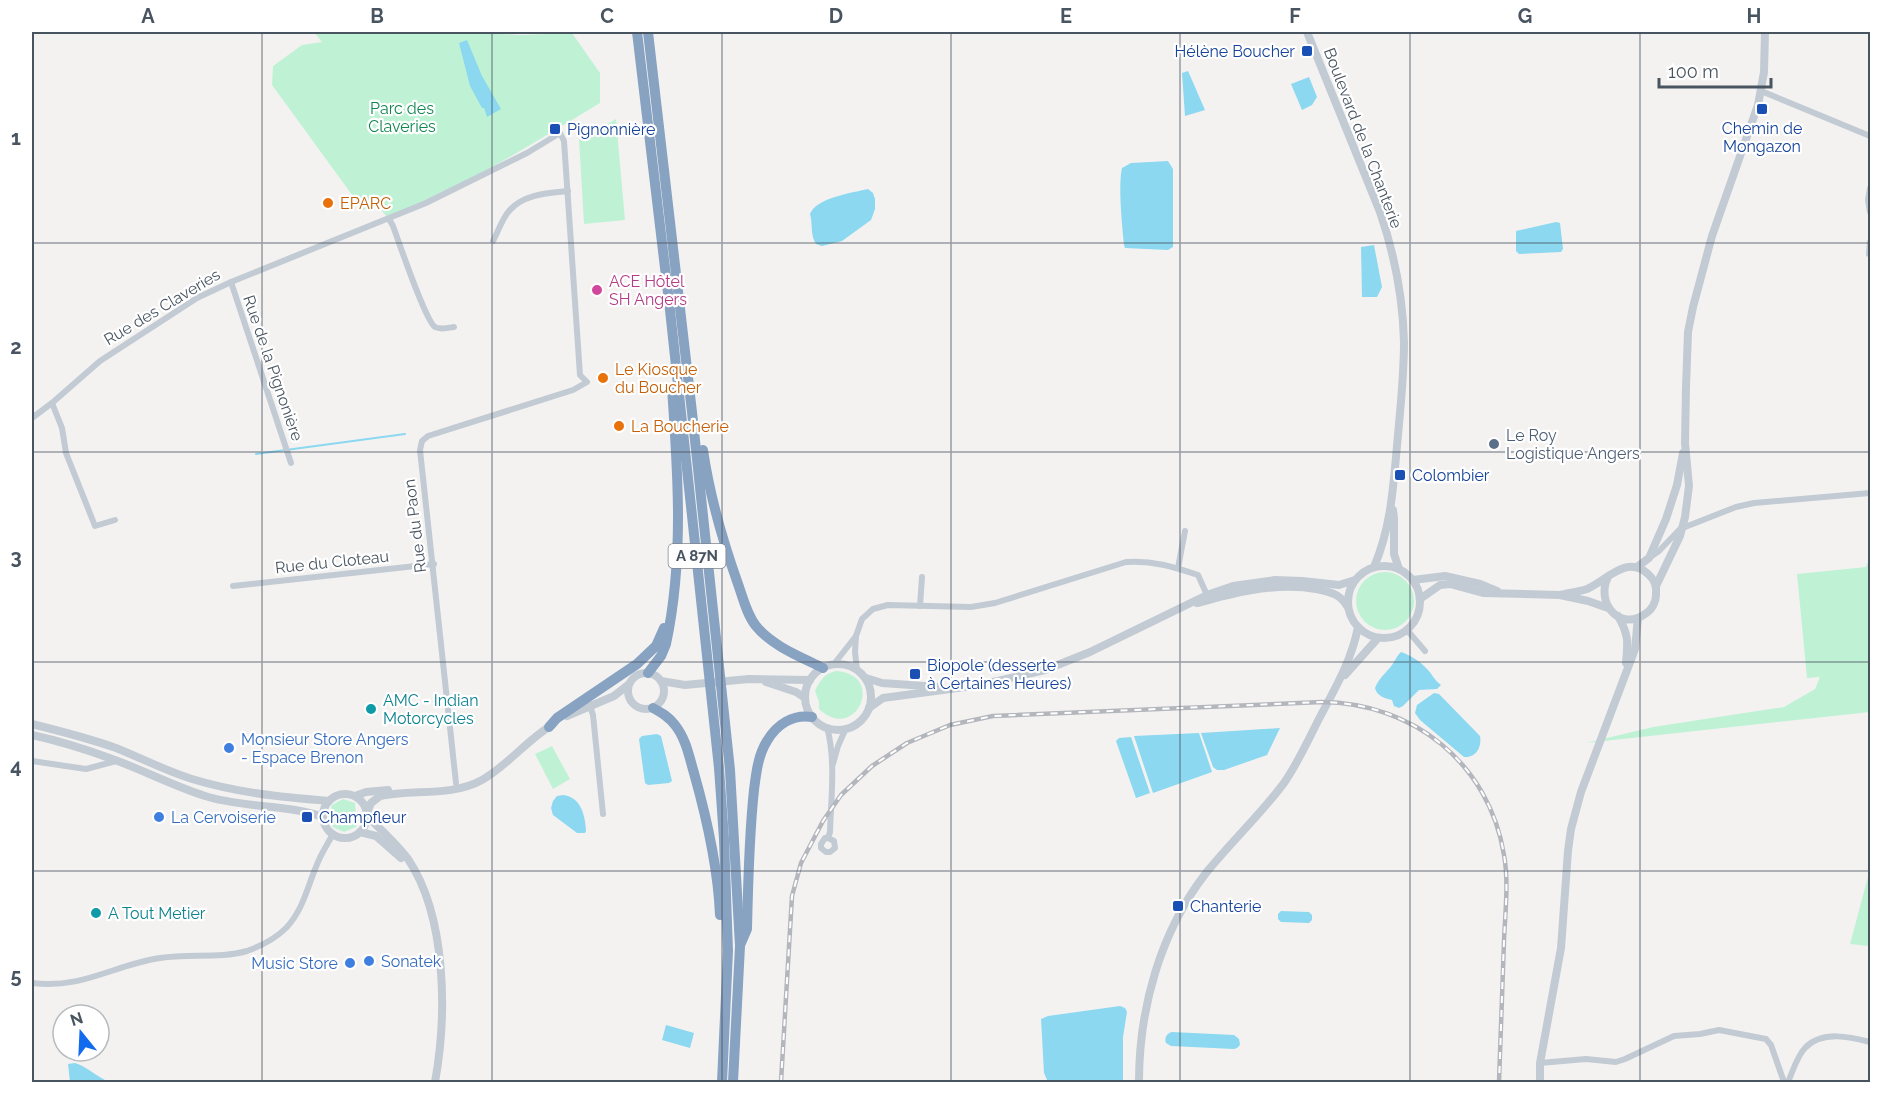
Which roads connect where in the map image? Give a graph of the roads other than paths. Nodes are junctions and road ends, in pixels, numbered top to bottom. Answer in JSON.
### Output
{"nodes":[{"id":1,"x":637,"y":32,"type":"edge"},
{"id":2,"x":648,"y":32,"type":"edge"},
{"id":3,"x":1306,"y":32,"type":"edge"},
{"id":4,"x":1765,"y":32,"type":"edge"},
{"id":5,"x":1761,"y":91,"type":"junction"},
{"id":6,"x":1870,"y":136,"type":"edge"},
{"id":7,"x":1870,"y":188,"type":"edge"},
{"id":8,"x":568,"y":191,"type":"junction"},
{"id":9,"x":1870,"y":212,"type":"edge"},
{"id":10,"x":389,"y":219,"type":"junction"},
{"id":11,"x":493,"y":241,"type":"dead end"},
{"id":12,"x":1870,"y":242,"type":"edge"},
{"id":13,"x":1869,"y":254,"type":"dead end"},
{"id":14,"x":231,"y":282,"type":"junction"},
{"id":15,"x":670,"y":310,"type":"junction"},
{"id":16,"x":454,"y":327,"type":"dead end"},
{"id":17,"x":52,"y":403,"type":"junction"},
{"id":18,"x":693,"y":412,"type":"junction"},
{"id":19,"x":32,"y":418,"type":"edge"},
{"id":20,"x":1685,"y":443,"type":"junction"},
{"id":21,"x":291,"y":463,"type":"dead end"},
{"id":22,"x":1870,"y":493,"type":"edge"},
{"id":23,"x":1392,"y":506,"type":"junction"},
{"id":24,"x":115,"y":520,"type":"dead end"},
{"id":25,"x":1683,"y":528,"type":"junction"},
{"id":26,"x":1185,"y":531,"type":"dead end"},
{"id":27,"x":1649,"y":558,"type":"junction"},
{"id":28,"x":434,"y":564,"type":"junction"},
{"id":29,"x":1374,"y":567,"type":"junction"},
{"id":30,"x":1637,"y":567,"type":"junction"},
{"id":31,"x":1178,"y":568,"type":"junction"},
{"id":32,"x":1399,"y":569,"type":"junction"},
{"id":33,"x":922,"y":577,"type":"dead end"},
{"id":34,"x":1608,"y":578,"type":"junction"},
{"id":35,"x":1355,"y":580,"type":"junction"},
{"id":36,"x":1413,"y":580,"type":"junction"},
{"id":37,"x":233,"y":586,"type":"dead end"},
{"id":38,"x":1656,"y":586,"type":"junction"},
{"id":39,"x":1507,"y":594,"type":"junction"},
{"id":40,"x":1207,"y":595,"type":"junction"},
{"id":41,"x":1560,"y":595,"type":"junction"},
{"id":42,"x":672,"y":599,"type":"junction"},
{"id":43,"x":1420,"y":599,"type":"junction"},
{"id":44,"x":1189,"y":604,"type":"junction"},
{"id":45,"x":920,"y":606,"type":"junction"},
{"id":46,"x":1348,"y":608,"type":"junction"},
{"id":47,"x":1608,"y":608,"type":"junction"},
{"id":48,"x":1618,"y":616,"type":"junction"},
{"id":49,"x":1638,"y":618,"type":"junction"},
{"id":50,"x":1358,"y":627,"type":"junction"},
{"id":51,"x":1407,"y":630,"type":"junction"},
{"id":52,"x":856,"y":636,"type":"junction"},
{"id":53,"x":1378,"y":638,"type":"junction"},
{"id":54,"x":1425,"y":651,"type":"dead end"},
{"id":55,"x":834,"y":664,"type":"junction"},
{"id":56,"x":823,"y":668,"type":"junction"},
{"id":57,"x":857,"y":670,"type":"junction"},
{"id":58,"x":648,"y":673,"type":"junction"},
{"id":59,"x":1624,"y":674,"type":"junction"},
{"id":60,"x":866,"y":678,"type":"junction"},
{"id":61,"x":1341,"y":678,"type":"junction"},
{"id":62,"x":759,"y":679,"type":"junction"},
{"id":63,"x":810,"y":680,"type":"junction"},
{"id":64,"x":662,"y":681,"type":"junction"},
{"id":65,"x":628,"y":685,"type":"junction"},
{"id":66,"x":689,"y":685,"type":"junction"},
{"id":67,"x":954,"y":688,"type":"junction"},
{"id":68,"x":614,"y":696,"type":"junction"},
{"id":69,"x":664,"y":697,"type":"junction"},
{"id":70,"x":806,"y":698,"type":"junction"},
{"id":71,"x":630,"y":701,"type":"junction"},
{"id":72,"x":590,"y":706,"type":"junction"},
{"id":73,"x":653,"y":708,"type":"junction"},
{"id":74,"x":869,"y":708,"type":"junction"},
{"id":75,"x":812,"y":717,"type":"junction"},
{"id":76,"x":32,"y":724,"type":"edge"},
{"id":77,"x":549,"y":727,"type":"junction"},
{"id":78,"x":827,"y":727,"type":"junction"},
{"id":79,"x":846,"y":728,"type":"junction"},
{"id":80,"x":32,"y":735,"type":"edge"},
{"id":81,"x":32,"y":761,"type":"edge"},
{"id":82,"x":117,"y":761,"type":"junction"},
{"id":83,"x":831,"y":770,"type":"junction"},
{"id":84,"x":492,"y":772,"type":"junction"},
{"id":85,"x":456,"y":783,"type":"junction"},
{"id":86,"x":355,"y":796,"type":"junction"},
{"id":87,"x":328,"y":801,"type":"junction"},
{"id":88,"x":367,"y":814,"type":"junction"},
{"id":89,"x":603,"y":814,"type":"dead end"},
{"id":90,"x":323,"y":817,"type":"junction"},
{"id":91,"x":360,"y":832,"type":"junction"},
{"id":92,"x":333,"y":834,"type":"junction"},
{"id":93,"x":828,"y":838,"type":"dead end"},
{"id":94,"x":417,"y":877,"type":"junction"},
{"id":95,"x":740,"y":946,"type":"junction"},
{"id":96,"x":728,"y":951,"type":"junction"},
{"id":97,"x":32,"y":983,"type":"edge"},
{"id":98,"x":1870,"y":1042,"type":"edge"},
{"id":99,"x":1540,"y":1063,"type":"junction"},
{"id":100,"x":435,"y":1083,"type":"edge"},
{"id":101,"x":722,"y":1083,"type":"edge"},
{"id":102,"x":733,"y":1083,"type":"edge"},
{"id":103,"x":1139,"y":1083,"type":"edge"},
{"id":104,"x":1540,"y":1083,"type":"edge"},
{"id":105,"x":1786,"y":1083,"type":"edge"}],
"edges":[{"from":1,"to":15,"type":"highway","number":"A 87N"},
{"from":2,"to":18,"type":"highway","number":"A 87N"},
{"from":3,"to":23,"type":"street","name":"Boulevard de la Chanterie"},
{"from":4,"to":5,"type":"street"},
{"from":5,"to":6,"type":"street"},
{"from":5,"to":20,"type":"street"},
{"from":7,"to":9,"type":"street"},
{"from":8,"to":10,"type":"street","name":"Rue des Claveries"},
{"from":8,"to":11,"type":"street"},
{"from":8,"to":28,"type":"street","name":"Rue du Paon"},
{"from":10,"to":14,"type":"street","name":"Rue des Claveries"},
{"from":10,"to":16,"type":"street"},
{"from":12,"to":13,"type":"street"},
{"from":14,"to":17,"type":"street","name":"Rue des Claveries"},
{"from":14,"to":21,"type":"street","name":"Rue de la Pignonière"},
{"from":15,"to":42,"type":"highway"},
{"from":15,"to":96,"type":"highway","number":"A 87N"},
{"from":17,"to":19,"type":"street","name":"Rue des Claveries"},
{"from":17,"to":24,"type":"street"},
{"from":18,"to":56,"type":"highway"},
{"from":18,"to":95,"type":"highway","number":"A 87N"},
{"from":20,"to":25,"type":"street"},
{"from":20,"to":27,"type":"street"},
{"from":22,"to":25,"type":"street"},
{"from":23,"to":29,"type":"street","name":"Boulevard de la Chanterie"},
{"from":23,"to":32,"type":"street","name":"Boulevard de la Chanterie"},
{"from":25,"to":27,"type":"street"},
{"from":25,"to":38,"type":"street"},
{"from":26,"to":31,"type":"street"},
{"from":27,"to":30,"type":"street"},
{"from":28,"to":37,"type":"street","name":"Rue du Cloteau"},
{"from":28,"to":85,"type":"street","name":"Rue du Paon"},
{"from":29,"to":32,"type":"street"},
{"from":29,"to":35,"type":"street"},
{"from":30,"to":34,"type":"street"},
{"from":30,"to":38,"type":"street"},
{"from":31,"to":40,"type":"street"},
{"from":31,"to":45,"type":"street"},
{"from":32,"to":36,"type":"street"},
{"from":33,"to":45,"type":"street"},
{"from":34,"to":41,"type":"street"},
{"from":34,"to":47,"type":"street"},
{"from":35,"to":40,"type":"street"},
{"from":35,"to":46,"type":"street"},
{"from":36,"to":39,"type":"street"},
{"from":36,"to":43,"type":"street"},
{"from":38,"to":49,"type":"street"},
{"from":39,"to":41,"type":"street"},
{"from":39,"to":43,"type":"street"},
{"from":40,"to":44,"type":"street"},
{"from":41,"to":47,"type":"street"},
{"from":42,"to":58,"type":"highway"},
{"from":42,"to":77,"type":"highway"},
{"from":43,"to":51,"type":"street"},
{"from":44,"to":46,"type":"street"},
{"from":44,"to":67,"type":"street"},
{"from":45,"to":52,"type":"street"},
{"from":46,"to":50,"type":"street"},
{"from":47,"to":48,"type":"street"},
{"from":48,"to":49,"type":"street"},
{"from":48,"to":59,"type":"street"},
{"from":49,"to":59,"type":"street"},
{"from":50,"to":53,"type":"street"},
{"from":50,"to":61,"type":"street"},
{"from":51,"to":53,"type":"street"},
{"from":51,"to":54,"type":"street"},
{"from":52,"to":55,"type":"street"},
{"from":52,"to":57,"type":"street"},
{"from":53,"to":61,"type":"street"},
{"from":55,"to":56,"type":"street"},
{"from":55,"to":57,"type":"street"},
{"from":56,"to":63,"type":"street"},
{"from":57,"to":60,"type":"street"},
{"from":58,"to":64,"type":"street"},
{"from":58,"to":65,"type":"street"},
{"from":59,"to":99,"type":"street"},
{"from":60,"to":67,"type":"street"},
{"from":60,"to":74,"type":"street"},
{"from":61,"to":103,"type":"street"},
{"from":62,"to":63,"type":"street"},
{"from":62,"to":66,"type":"street"},
{"from":62,"to":70,"type":"street"},
{"from":63,"to":70,"type":"street"},
{"from":64,"to":66,"type":"street"},
{"from":64,"to":69,"type":"street"},
{"from":65,"to":68,"type":"street"},
{"from":65,"to":71,"type":"street"},
{"from":66,"to":69,"type":"street"},
{"from":67,"to":74,"type":"street"},
{"from":68,"to":71,"type":"street"},
{"from":68,"to":72,"type":"street"},
{"from":69,"to":73,"type":"street"},
{"from":70,"to":75,"type":"street"},
{"from":71,"to":73,"type":"street"},
{"from":72,"to":77,"type":"street"},
{"from":72,"to":89,"type":"street"},
{"from":73,"to":96,"type":"highway"},
{"from":74,"to":79,"type":"street"},
{"from":75,"to":78,"type":"street"},
{"from":75,"to":95,"type":"highway"},
{"from":76,"to":87,"type":"street"},
{"from":77,"to":84,"type":"street"},
{"from":78,"to":79,"type":"street"},
{"from":78,"to":83,"type":"street"},
{"from":79,"to":83,"type":"street"},
{"from":80,"to":82,"type":"street"},
{"from":81,"to":82,"type":"street"},
{"from":82,"to":90,"type":"street"},
{"from":83,"to":93,"type":"street"},
{"from":84,"to":85,"type":"street"},
{"from":84,"to":88,"type":"street"},
{"from":85,"to":86,"type":"street"},
{"from":86,"to":87,"type":"street"},
{"from":86,"to":88,"type":"street"},
{"from":87,"to":90,"type":"street"},
{"from":88,"to":91,"type":"street"},
{"from":88,"to":94,"type":"street"},
{"from":90,"to":92,"type":"street"},
{"from":91,"to":92,"type":"street"},
{"from":91,"to":94,"type":"street"},
{"from":92,"to":97,"type":"street"},
{"from":94,"to":100,"type":"street"},
{"from":95,"to":102,"type":"highway","number":"A 87N"},
{"from":96,"to":101,"type":"highway","number":"A 87N"},
{"from":98,"to":105,"type":"street"},
{"from":99,"to":104,"type":"street"},
{"from":99,"to":105,"type":"street"}]}
